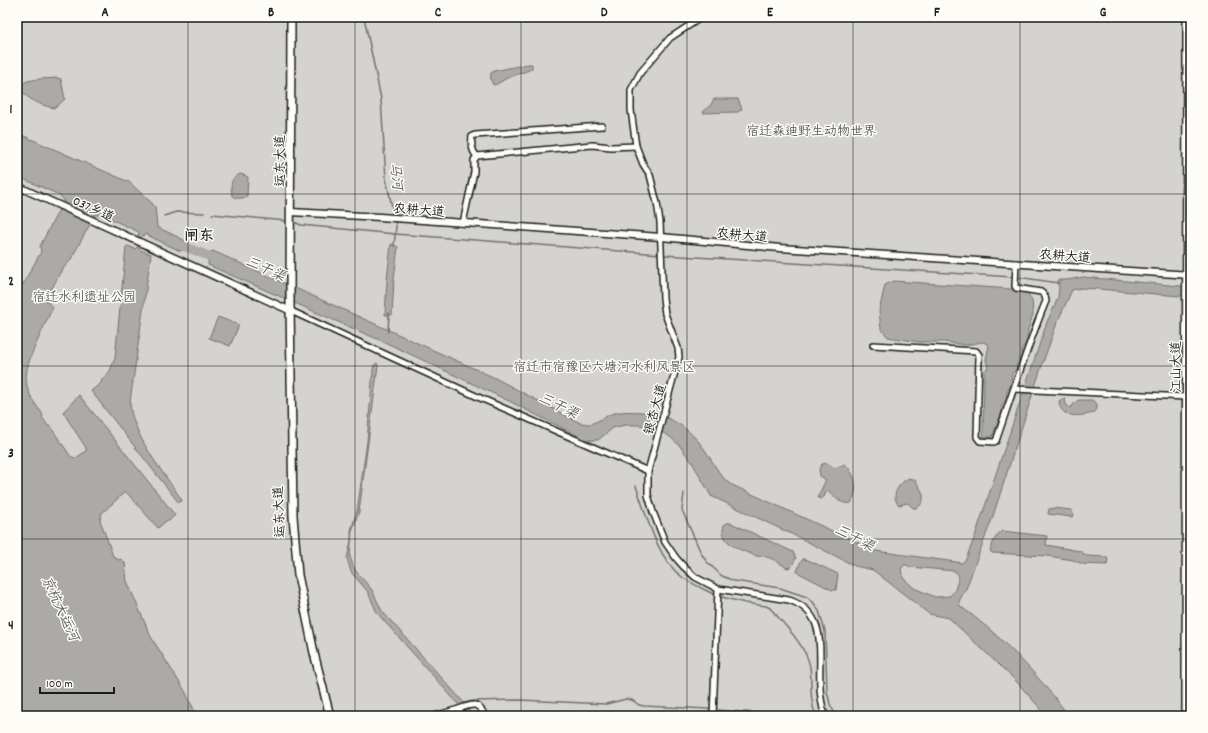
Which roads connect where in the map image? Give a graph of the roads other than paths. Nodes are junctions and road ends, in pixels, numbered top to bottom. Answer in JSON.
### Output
{"nodes":[{"id":1,"x":291,"y":17,"type":"edge"},
{"id":2,"x":702,"y":17,"type":"edge"},
{"id":3,"x":1187,"y":17,"type":"edge"},
{"id":4,"x":602,"y":126,"type":"dead end"},
{"id":5,"x":636,"y":146,"type":"junction"},
{"id":6,"x":477,"y":156,"type":"junction"},
{"id":7,"x":17,"y":186,"type":"edge"},
{"id":8,"x":291,"y":212,"type":"junction"},
{"id":9,"x":462,"y":223,"type":"junction"},
{"id":10,"x":661,"y":237,"type":"junction"},
{"id":11,"x":1016,"y":263,"type":"junction"},
{"id":12,"x":1188,"y":275,"type":"edge"},
{"id":13,"x":1188,"y":304,"type":"edge"},
{"id":14,"x":290,"y":308,"type":"junction"},
{"id":15,"x":873,"y":344,"type":"dead end"},
{"id":16,"x":1016,"y":389,"type":"junction"},
{"id":17,"x":1187,"y":397,"type":"junction"},
{"id":18,"x":648,"y":471,"type":"junction"},
{"id":19,"x":718,"y":589,"type":"junction"},
{"id":20,"x":1189,"y":634,"type":"edge"},
{"id":21,"x":459,"y":709,"type":"junction"},
{"id":22,"x":326,"y":716,"type":"edge"},
{"id":23,"x":330,"y":716,"type":"edge"},
{"id":24,"x":434,"y":716,"type":"edge"},
{"id":25,"x":462,"y":716,"type":"edge"},
{"id":26,"x":485,"y":716,"type":"edge"},
{"id":27,"x":713,"y":716,"type":"edge"},
{"id":28,"x":824,"y":716,"type":"edge"},
{"id":29,"x":1186,"y":716,"type":"edge"}],
"edges":[{"from":1,"to":8,"type":"main road","name":"运东大道"},
{"from":2,"to":5,"type":"street","name":"银杏大道"},
{"from":3,"to":12,"type":"main road","name":"江山大道"},
{"from":4,"to":6,"type":"street"},
{"from":5,"to":6,"type":"street"},
{"from":5,"to":10,"type":"street","name":"银杏大道"},
{"from":6,"to":9,"type":"street"},
{"from":7,"to":14,"type":"street","name":"037乡道"},
{"from":8,"to":9,"type":"street","name":"农耕大道"},
{"from":8,"to":14,"type":"main road","name":"运东大道"},
{"from":9,"to":10,"type":"street","name":"农耕大道"},
{"from":10,"to":11,"type":"street","name":"农耕大道"},
{"from":10,"to":18,"type":"street","name":"银杏大道"},
{"from":11,"to":12,"type":"street","name":"农耕大道"},
{"from":11,"to":16,"type":"street"},
{"from":12,"to":13,"type":"main road","name":"江山大道"},
{"from":13,"to":17,"type":"main road","name":"江山大道"},
{"from":14,"to":18,"type":"street"},
{"from":14,"to":22,"type":"main road","name":"运东大道"},
{"from":14,"to":23,"type":"main road","name":"运东大道"},
{"from":15,"to":16,"type":"street"},
{"from":16,"to":17,"type":"street"},
{"from":17,"to":20,"type":"main road","name":"江山大道"},
{"from":18,"to":19,"type":"street","name":"银杏大道"},
{"from":19,"to":27,"type":"street"},
{"from":19,"to":28,"type":"street","name":"银杏大道"},
{"from":20,"to":29,"type":"main road","name":"江山大道"},
{"from":21,"to":24,"type":"street"},
{"from":21,"to":25,"type":"street"},
{"from":21,"to":26,"type":"street"}]}
